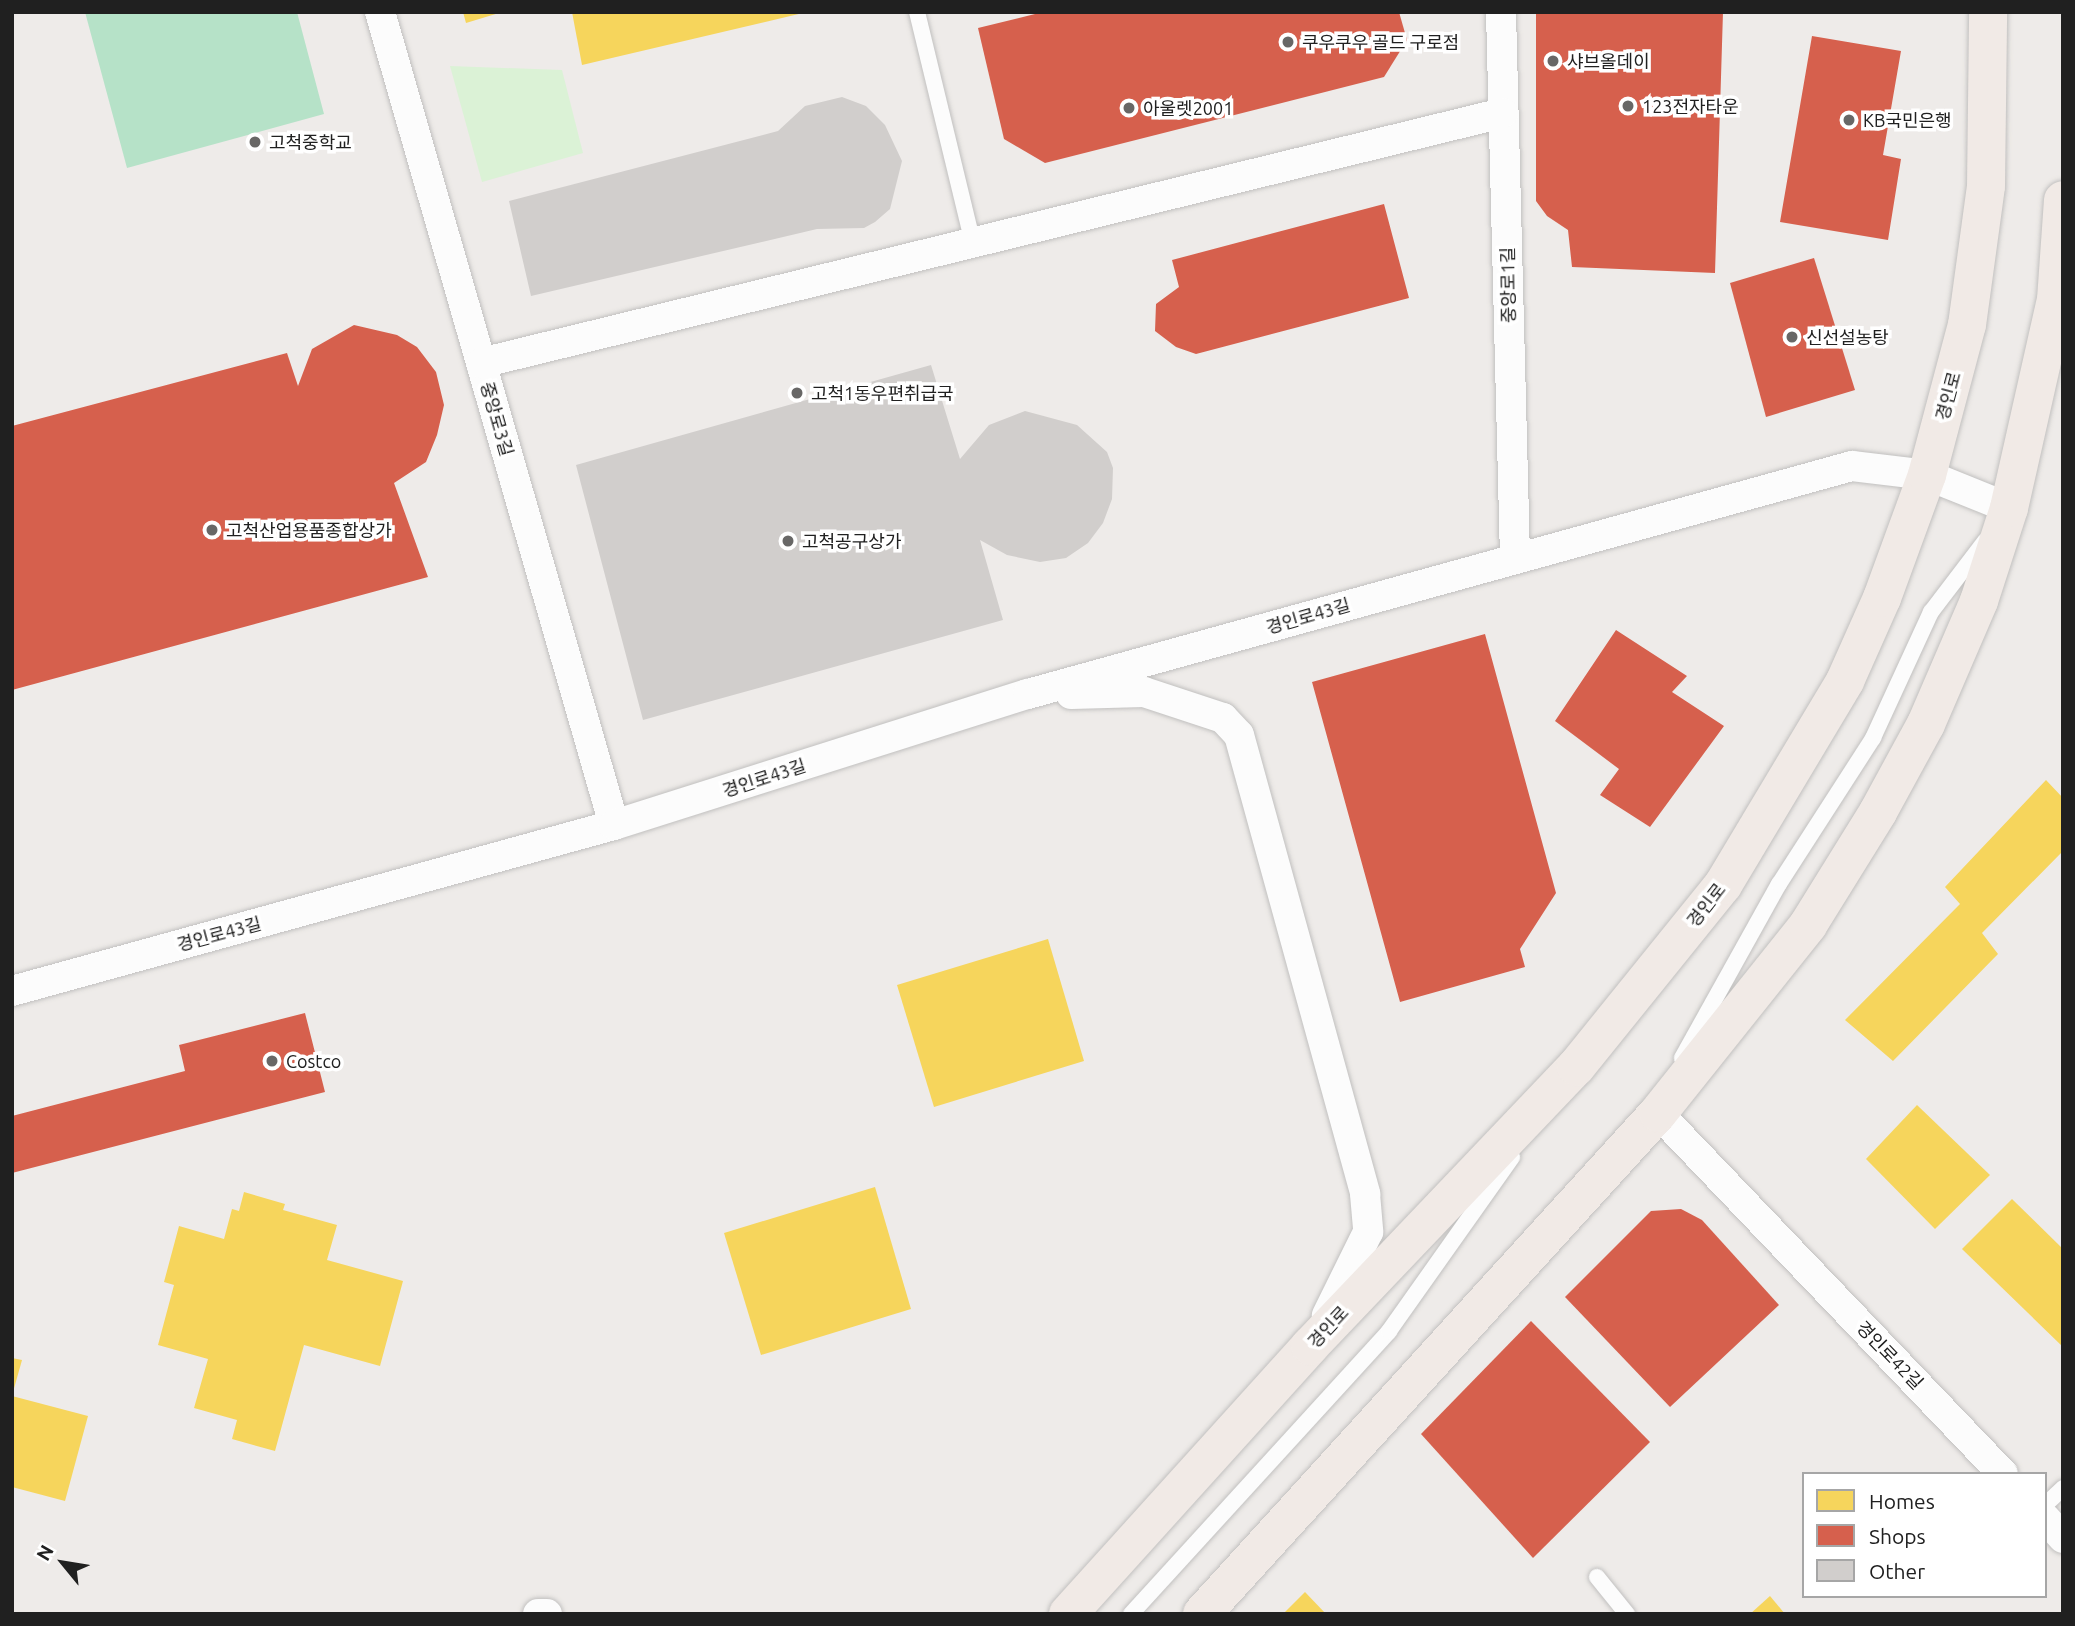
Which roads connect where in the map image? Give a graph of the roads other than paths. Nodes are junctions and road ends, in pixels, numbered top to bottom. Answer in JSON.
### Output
{"nodes":[{"id":1,"x":380,"y":12,"type":"edge"},
{"id":2,"x":918,"y":12,"type":"edge"},
{"id":3,"x":1501,"y":12,"type":"edge"},
{"id":4,"x":1988,"y":12,"type":"edge"},
{"id":5,"x":1503,"y":113,"type":"junction"},
{"id":6,"x":2063,"y":200,"type":"edge"},
{"id":7,"x":973,"y":244,"type":"junction"},
{"id":8,"x":481,"y":363,"type":"junction"},
{"id":9,"x":1927,"y":475,"type":"junction"},
{"id":10,"x":2009,"y":508,"type":"junction"},
{"id":11,"x":1515,"y":558,"type":"junction"},
{"id":12,"x":1028,"y":694,"type":"junction"},
{"id":13,"x":614,"y":825,"type":"junction"},
{"id":14,"x":12,"y":991,"type":"edge"},
{"id":15,"x":1576,"y":1067,"type":"junction"},
{"id":16,"x":1648,"y":1125,"type":"junction"},
{"id":17,"x":1310,"y":1346,"type":"junction"},
{"id":18,"x":2001,"y":1472,"type":"edge"},
{"id":19,"x":2063,"y":1488,"type":"edge"},
{"id":20,"x":2047,"y":1503,"type":"edge"},
{"id":21,"x":2047,"y":1520,"type":"edge"},
{"id":22,"x":2063,"y":1538,"type":"edge"},
{"id":23,"x":1597,"y":1577,"type":"dead end"},
{"id":24,"x":538,"y":1614,"type":"edge"},
{"id":25,"x":547,"y":1614,"type":"edge"},
{"id":26,"x":1068,"y":1614,"type":"edge"},
{"id":27,"x":1131,"y":1614,"type":"edge"},
{"id":28,"x":1202,"y":1614,"type":"edge"},
{"id":29,"x":1626,"y":1614,"type":"edge"}],
"edges":[{"from":1,"to":8,"type":"street","name":"중앙로3길"},
{"from":2,"to":7,"type":"lane"},
{"from":3,"to":5,"type":"street","name":"중앙로1길"},
{"from":4,"to":9,"type":"main road","name":"경인로"},
{"from":5,"to":7,"type":"street"},
{"from":5,"to":11,"type":"street","name":"중앙로1길"},
{"from":6,"to":10,"type":"main road"},
{"from":7,"to":8,"type":"street"},
{"from":8,"to":13,"type":"street","name":"중앙로3길"},
{"from":9,"to":10,"type":"street","name":"경인로43길"},
{"from":9,"to":11,"type":"street","name":"경인로43길"},
{"from":9,"to":15,"type":"main road","name":"경인로"},
{"from":10,"to":16,"type":"main road"},
{"from":11,"to":12,"type":"street","name":"경인로43길"},
{"from":12,"to":13,"type":"street","name":"경인로43길"},
{"from":12,"to":17,"type":"street"},
{"from":13,"to":14,"type":"street","name":"경인로43길"},
{"from":15,"to":17,"type":"main road","name":"경인로"},
{"from":15,"to":27,"type":"lane"},
{"from":16,"to":18,"type":"street","name":"경인로42길"},
{"from":16,"to":28,"type":"main road"},
{"from":17,"to":26,"type":"main road","name":"경인로"},
{"from":19,"to":20,"type":"lane"},
{"from":21,"to":22,"type":"street"},
{"from":23,"to":29,"type":"lane"},
{"from":24,"to":25,"type":"street"}]}
